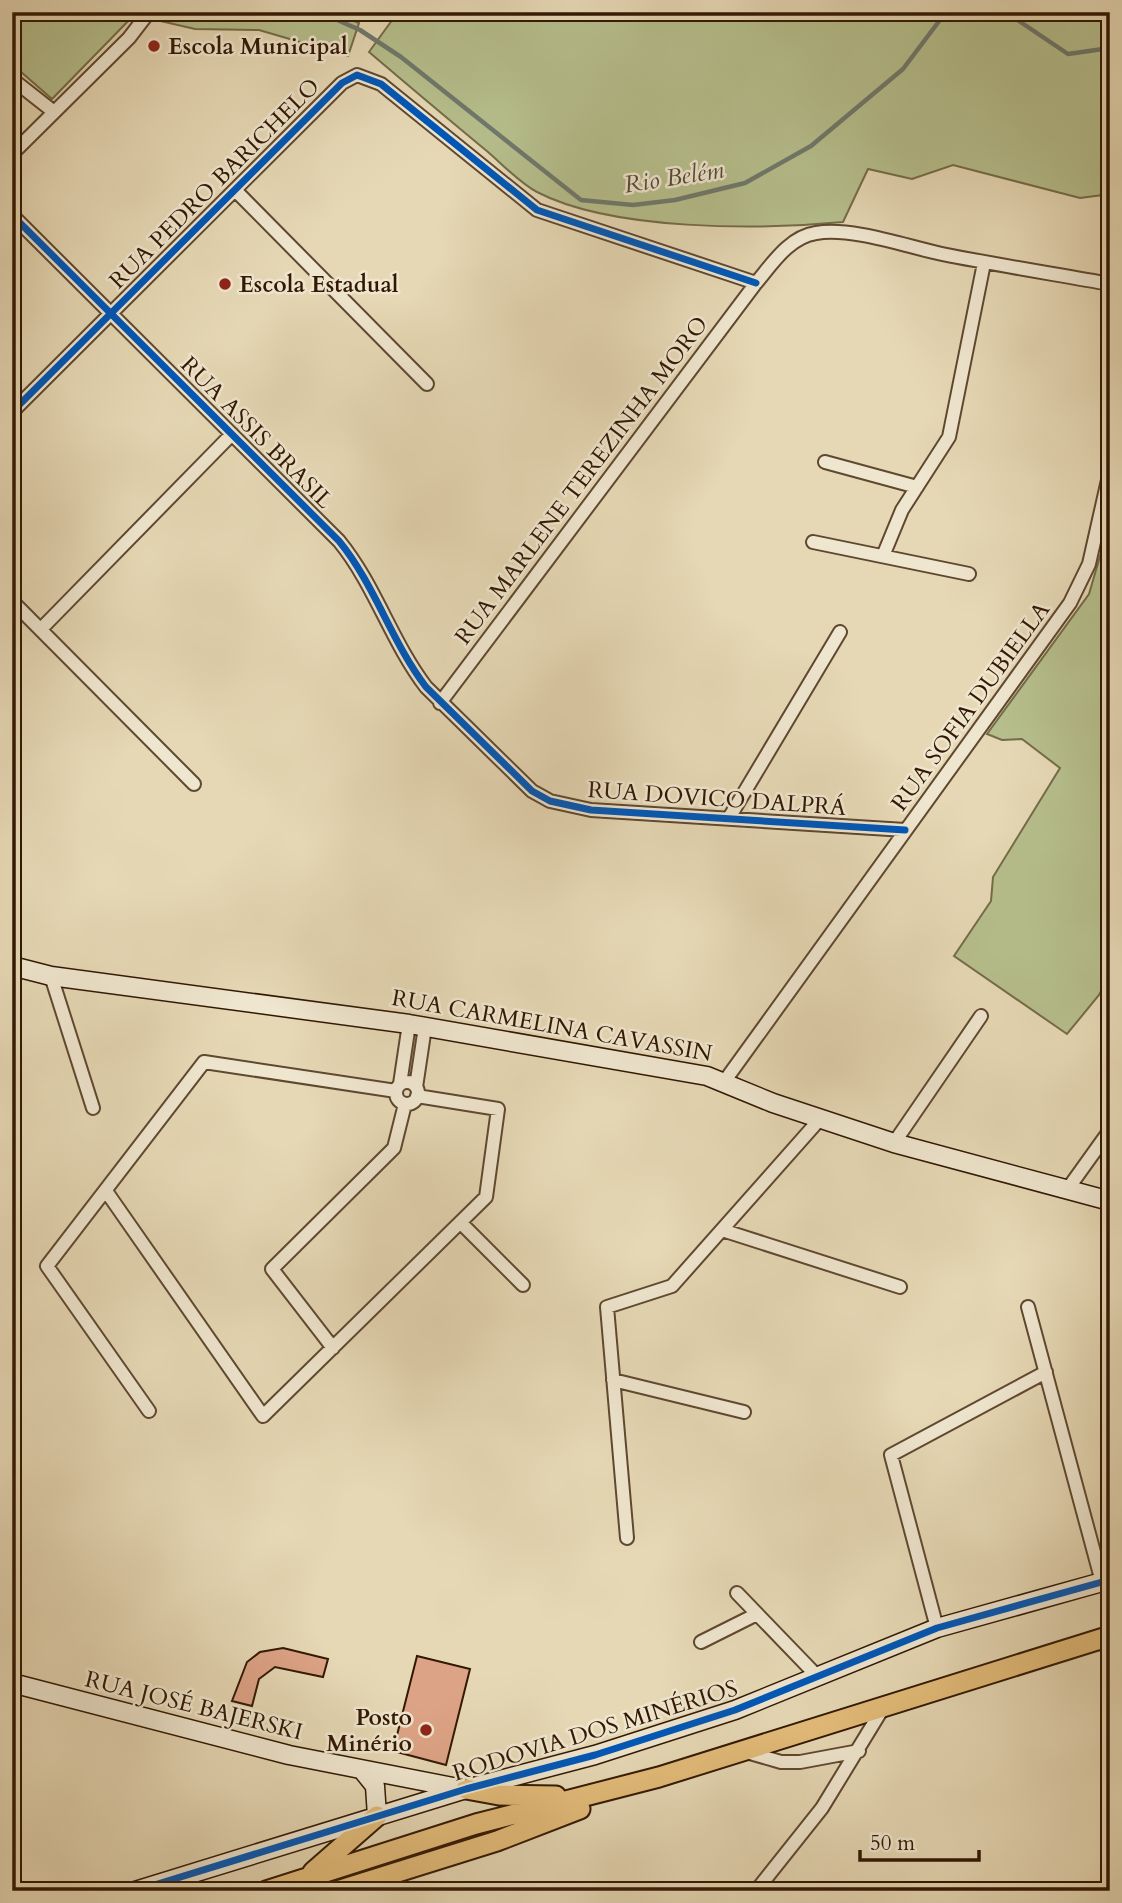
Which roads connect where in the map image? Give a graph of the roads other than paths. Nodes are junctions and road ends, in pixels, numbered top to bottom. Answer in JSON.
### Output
{"nodes":[{"id":1,"x":149,"y":12,"type":"edge"},
{"id":2,"x":12,"y":79,"type":"edge"},
{"id":3,"x":54,"y":112,"type":"junction"},
{"id":4,"x":12,"y":154,"type":"edge"},
{"id":5,"x":235,"y":190,"type":"junction"},
{"id":6,"x":12,"y":215,"type":"edge"},
{"id":7,"x":984,"y":263,"type":"junction"},
{"id":8,"x":756,"y":283,"type":"junction"},
{"id":9,"x":1110,"y":284,"type":"edge"},
{"id":10,"x":111,"y":313,"type":"junction"},
{"id":11,"x":427,"y":383,"type":"dead end"},
{"id":12,"x":12,"y":412,"type":"edge"},
{"id":13,"x":232,"y":434,"type":"junction"},
{"id":14,"x":825,"y":462,"type":"dead end"},
{"id":15,"x":1110,"y":471,"type":"edge"},
{"id":16,"x":917,"y":487,"type":"junction"},
{"id":17,"x":813,"y":542,"type":"dead end"},
{"id":18,"x":883,"y":556,"type":"junction"},
{"id":19,"x":969,"y":573,"type":"dead end"},
{"id":20,"x":12,"y":601,"type":"edge"},
{"id":21,"x":41,"y":629,"type":"junction"},
{"id":22,"x":840,"y":632,"type":"dead end"},
{"id":23,"x":440,"y":703,"type":"junction"},
{"id":24,"x":194,"y":784,"type":"dead end"},
{"id":25,"x":729,"y":818,"type":"junction"},
{"id":26,"x":905,"y":830,"type":"junction"},
{"id":27,"x":12,"y":966,"type":"edge"},
{"id":28,"x":51,"y":976,"type":"junction"},
{"id":29,"x":981,"y":1016,"type":"dead end"},
{"id":30,"x":417,"y":1026,"type":"junction"},
{"id":31,"x":724,"y":1082,"type":"junction"},
{"id":32,"x":398,"y":1088,"type":"junction"},
{"id":33,"x":417,"y":1092,"type":"junction"},
{"id":34,"x":405,"y":1104,"type":"junction"},
{"id":35,"x":93,"y":1108,"type":"dead end"},
{"id":36,"x":820,"y":1119,"type":"junction"},
{"id":37,"x":1110,"y":1130,"type":"edge"},
{"id":38,"x":894,"y":1143,"type":"junction"},
{"id":39,"x":1067,"y":1190,"type":"junction"},
{"id":40,"x":106,"y":1191,"type":"junction"},
{"id":41,"x":1110,"y":1201,"type":"edge"},
{"id":42,"x":461,"y":1223,"type":"junction"},
{"id":43,"x":722,"y":1230,"type":"junction"},
{"id":44,"x":523,"y":1285,"type":"dead end"},
{"id":45,"x":900,"y":1287,"type":"dead end"},
{"id":46,"x":1028,"y":1307,"type":"dead end"},
{"id":47,"x":333,"y":1349,"type":"junction"},
{"id":48,"x":1045,"y":1372,"type":"junction"},
{"id":49,"x":613,"y":1380,"type":"junction"},
{"id":50,"x":149,"y":1411,"type":"dead end"},
{"id":51,"x":744,"y":1412,"type":"dead end"},
{"id":52,"x":627,"y":1538,"type":"dead end"},
{"id":53,"x":1106,"y":1587,"type":"edge"},
{"id":54,"x":737,"y":1593,"type":"dead end"},
{"id":55,"x":757,"y":1614,"type":"junction"},
{"id":56,"x":937,"y":1628,"type":"junction"},
{"id":57,"x":1108,"y":1636,"type":"edge"},
{"id":58,"x":701,"y":1642,"type":"dead end"},
{"id":59,"x":1110,"y":1658,"type":"edge"},
{"id":60,"x":818,"y":1677,"type":"junction"},
{"id":61,"x":12,"y":1683,"type":"edge"},
{"id":62,"x":883,"y":1708,"type":"junction"},
{"id":63,"x":743,"y":1751,"type":"junction"},
{"id":64,"x":859,"y":1751,"type":"junction"},
{"id":65,"x":363,"y":1772,"type":"junction"},
{"id":66,"x":659,"y":1777,"type":"junction"},
{"id":67,"x":466,"y":1789,"type":"junction"},
{"id":68,"x":599,"y":1793,"type":"junction"},
{"id":69,"x":377,"y":1816,"type":"junction"},
{"id":70,"x":476,"y":1825,"type":"junction"},
{"id":71,"x":468,"y":1850,"type":"junction"},
{"id":72,"x":387,"y":1876,"type":"junction"},
{"id":73,"x":304,"y":1879,"type":"junction"},
{"id":74,"x":135,"y":1891,"type":"edge"},
{"id":75,"x":266,"y":1891,"type":"edge"},
{"id":76,"x":337,"y":1891,"type":"edge"},
{"id":77,"x":358,"y":1891,"type":"edge"},
{"id":78,"x":756,"y":1891,"type":"edge"}],
"edges":[{"from":1,"to":3,"type":"street"},
{"from":2,"to":3,"type":"street"},
{"from":3,"to":4,"type":"street"},
{"from":5,"to":8,"type":"street","name":"RUA PEDRO BARICHELO"},
{"from":5,"to":10,"type":"street","name":"RUA PEDRO BARICHELO"},
{"from":5,"to":11,"type":"street"},
{"from":6,"to":10,"type":"street","name":"RUA ASSIS BRASIL"},
{"from":7,"to":8,"type":"street","name":"RUA MARLENE TEREZINHA MORO"},
{"from":7,"to":9,"type":"street","name":"RUA MARLENE TEREZINHA MORO"},
{"from":7,"to":16,"type":"street"},
{"from":8,"to":23,"type":"street","name":"RUA MARLENE TEREZINHA MORO"},
{"from":10,"to":12,"type":"street","name":"RUA PEDRO BARICHELO"},
{"from":10,"to":13,"type":"street","name":"RUA ASSIS BRASIL"},
{"from":13,"to":21,"type":"street"},
{"from":13,"to":23,"type":"street","name":"RUA ASSIS BRASIL"},
{"from":14,"to":16,"type":"street"},
{"from":15,"to":26,"type":"street","name":"RUA SOFIA DUBIELLA"},
{"from":16,"to":18,"type":"street"},
{"from":17,"to":18,"type":"street"},
{"from":18,"to":19,"type":"street"},
{"from":20,"to":21,"type":"street"},
{"from":21,"to":24,"type":"street"},
{"from":22,"to":25,"type":"street"},
{"from":23,"to":25,"type":"street","name":"RUA DOVICO DALPRÁ"},
{"from":25,"to":26,"type":"street","name":"RUA DOVICO DALPRÁ"},
{"from":26,"to":31,"type":"street","name":"RUA SOFIA DUBIELLA"},
{"from":27,"to":28,"type":"main road","name":"RUA CARMELINA CAVASSIN"},
{"from":28,"to":30,"type":"main road","name":"RUA CARMELINA CAVASSIN"},
{"from":28,"to":35,"type":"street"},
{"from":29,"to":38,"type":"street"},
{"from":30,"to":31,"type":"main road","name":"RUA CARMELINA CAVASSIN"},
{"from":30,"to":32,"type":"street"},
{"from":30,"to":33,"type":"street"},
{"from":31,"to":36,"type":"main road","name":"RUA CARMELINA CAVASSIN"},
{"from":32,"to":33,"type":"street"},
{"from":32,"to":34,"type":"street"},
{"from":32,"to":40,"type":"street"},
{"from":33,"to":34,"type":"street"},
{"from":33,"to":42,"type":"street"},
{"from":34,"to":47,"type":"street"},
{"from":36,"to":38,"type":"main road","name":"RUA CARMELINA CAVASSIN"},
{"from":36,"to":43,"type":"street"},
{"from":37,"to":39,"type":"street"},
{"from":38,"to":39,"type":"main road","name":"RUA CARMELINA CAVASSIN"},
{"from":39,"to":41,"type":"main road","name":"RUA CARMELINA CAVASSIN"},
{"from":40,"to":47,"type":"street"},
{"from":40,"to":50,"type":"street"},
{"from":42,"to":44,"type":"street"},
{"from":42,"to":47,"type":"street"},
{"from":43,"to":45,"type":"street"},
{"from":43,"to":49,"type":"street"},
{"from":46,"to":48,"type":"street"},
{"from":48,"to":53,"type":"street"},
{"from":48,"to":56,"type":"street"},
{"from":49,"to":51,"type":"street"},
{"from":49,"to":52,"type":"street"},
{"from":53,"to":56,"type":"main road","name":"RODOVIA DOS MINÉRIOS"},
{"from":54,"to":55,"type":"street"},
{"from":55,"to":58,"type":"street"},
{"from":55,"to":60,"type":"street"},
{"from":56,"to":60,"type":"main road","name":"RODOVIA DOS MINÉRIOS"},
{"from":57,"to":59,"type":"street"},
{"from":57,"to":62,"type":"main road"},
{"from":60,"to":67,"type":"main road","name":"RODOVIA DOS MINÉRIOS"},
{"from":61,"to":65,"type":"main road","name":"RUA JOSÉ BAJERSKI"},
{"from":62,"to":63,"type":"main road"},
{"from":62,"to":64,"type":"street"},
{"from":63,"to":64,"type":"street"},
{"from":63,"to":66,"type":"main road"},
{"from":64,"to":78,"type":"street"},
{"from":65,"to":67,"type":"main road","name":"RUA JOSÉ BAJERSKI"},
{"from":65,"to":69,"type":"main road"},
{"from":66,"to":68,"type":"main road"},
{"from":66,"to":71,"type":"main road"},
{"from":67,"to":68,"type":"main road"},
{"from":67,"to":69,"type":"main road","name":"RODOVIA DOS MINÉRIOS"},
{"from":67,"to":70,"type":"main road"},
{"from":68,"to":70,"type":"main road"},
{"from":69,"to":73,"type":"main road"},
{"from":69,"to":74,"type":"main road","name":"RODOVIA DOS MINÉRIOS"},
{"from":70,"to":71,"type":"main road"},
{"from":70,"to":73,"type":"main road"},
{"from":71,"to":72,"type":"main road"},
{"from":72,"to":76,"type":"main road"},
{"from":72,"to":77,"type":"main road"},
{"from":73,"to":75,"type":"main road"}]}
